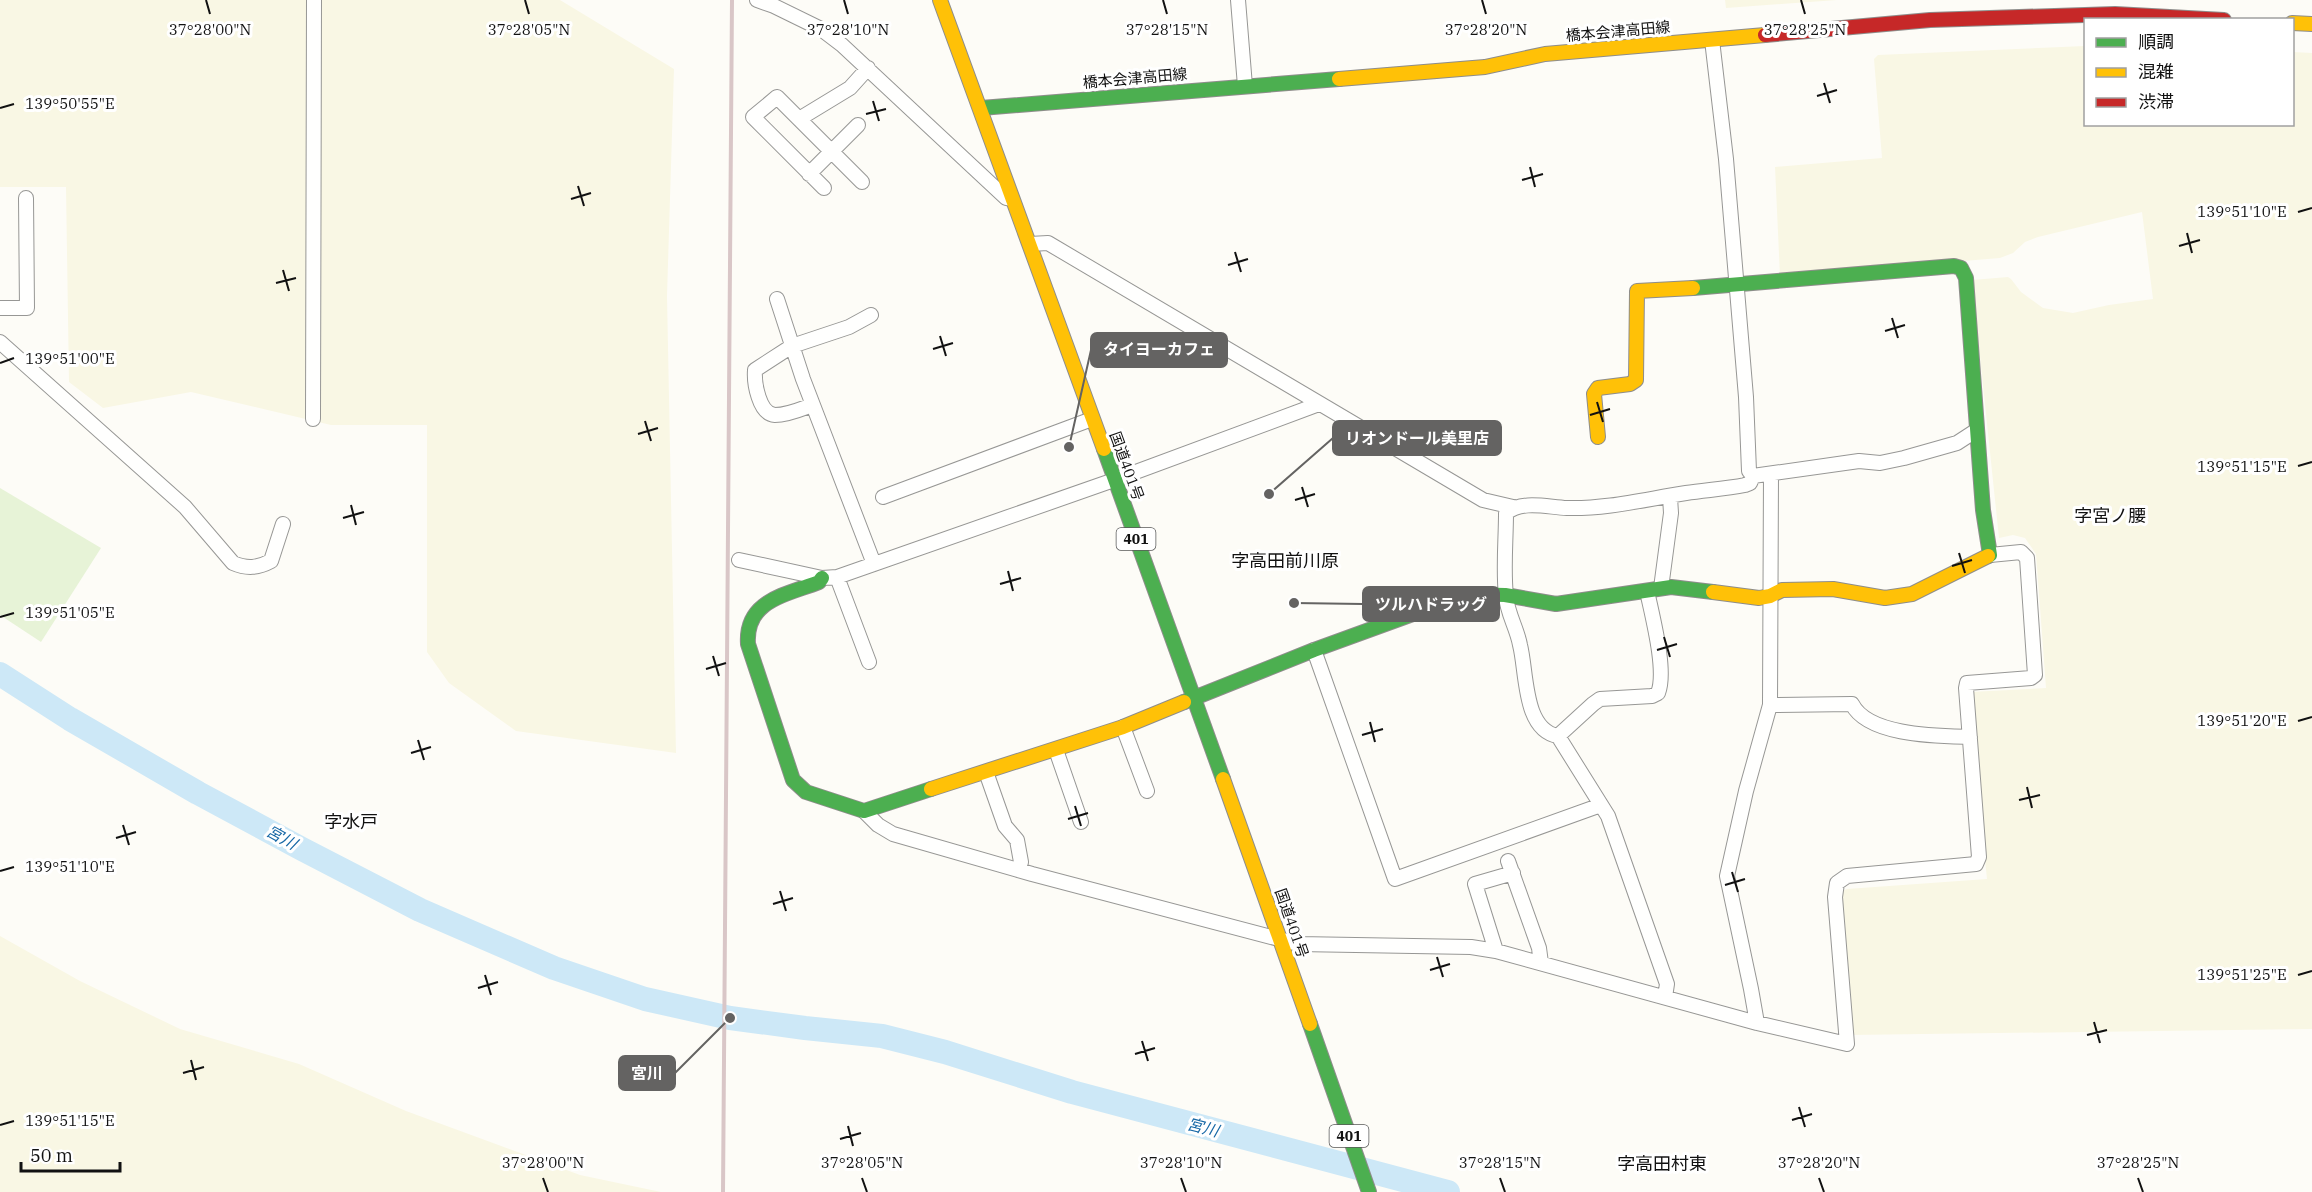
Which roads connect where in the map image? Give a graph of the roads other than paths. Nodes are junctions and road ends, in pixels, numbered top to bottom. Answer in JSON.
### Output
{"nodes":[{"id":1,"x":314,"y":0,"type":"edge"},
{"id":2,"x":757,"y":0,"type":"edge"},
{"id":3,"x":940,"y":0,"type":"edge"},
{"id":4,"x":1238,"y":0,"type":"edge"},
{"id":5,"x":775,"y":3,"type":"edge"},
{"id":6,"x":2188,"y":18,"type":"edge"},
{"id":7,"x":2294,"y":23,"type":"edge"},
{"id":8,"x":2312,"y":24,"type":"edge"},
{"id":9,"x":1712,"y":40,"type":"junction"},
{"id":10,"x":867,"y":68,"type":"junction"},
{"id":11,"x":1245,"y":86,"type":"junction"},
{"id":12,"x":981,"y":108,"type":"junction"},
{"id":13,"x":799,"y":119,"type":"junction"},
{"id":14,"x":858,"y":125,"type":"dead end"},
{"id":15,"x":831,"y":152,"type":"junction"},
{"id":16,"x":809,"y":174,"type":"junction"},
{"id":17,"x":862,"y":182,"type":"dead end"},
{"id":18,"x":824,"y":188,"type":"dead end"},
{"id":19,"x":26,"y":198,"type":"dead end"},
{"id":20,"x":1013,"y":199,"type":"junction"},
{"id":21,"x":1030,"y":244,"type":"junction"},
{"id":22,"x":1736,"y":286,"type":"junction"},
{"id":23,"x":777,"y":299,"type":"dead end"},
{"id":24,"x":0,"y":308,"type":"edge"},
{"id":25,"x":871,"y":315,"type":"dead end"},
{"id":26,"x":0,"y":342,"type":"edge"},
{"id":27,"x":792,"y":346,"type":"junction"},
{"id":28,"x":1319,"y":404,"type":"junction"},
{"id":29,"x":812,"y":405,"type":"junction"},
{"id":30,"x":313,"y":419,"type":"dead end"},
{"id":31,"x":1092,"y":419,"type":"junction"},
{"id":32,"x":1977,"y":430,"type":"junction"},
{"id":33,"x":1598,"y":437,"type":"dead end"},
{"id":34,"x":1771,"y":474,"type":"junction"},
{"id":35,"x":1753,"y":476,"type":"junction"},
{"id":36,"x":1114,"y":480,"type":"junction"},
{"id":37,"x":883,"y":496,"type":"dead end"},
{"id":38,"x":1670,"y":497,"type":"junction"},
{"id":39,"x":1514,"y":507,"type":"junction"},
{"id":40,"x":283,"y":524,"type":"dead end"},
{"id":41,"x":1990,"y":555,"type":"junction"},
{"id":42,"x":739,"y":560,"type":"dead end"},
{"id":43,"x":874,"y":564,"type":"junction"},
{"id":44,"x":830,"y":578,"type":"junction"},
{"id":45,"x":1654,"y":590,"type":"junction"},
{"id":46,"x":1505,"y":595,"type":"junction"},
{"id":47,"x":1770,"y":596,"type":"junction"},
{"id":48,"x":1314,"y":650,"type":"junction"},
{"id":49,"x":869,"y":662,"type":"dead end"},
{"id":50,"x":1195,"y":699,"type":"junction"},
{"id":51,"x":1770,"y":705,"type":"junction"},
{"id":52,"x":1123,"y":727,"type":"junction"},
{"id":53,"x":1558,"y":736,"type":"junction"},
{"id":54,"x":1970,"y":737,"type":"junction"},
{"id":55,"x":1056,"y":750,"type":"junction"},
{"id":56,"x":986,"y":772,"type":"junction"},
{"id":57,"x":1146,"y":791,"type":"dead end"},
{"id":58,"x":1601,"y":805,"type":"junction"},
{"id":59,"x":864,"y":811,"type":"junction"},
{"id":60,"x":1081,"y":822,"type":"dead end"},
{"id":61,"x":1018,"y":870,"type":"junction"},
{"id":62,"x":1280,"y":940,"type":"junction"},
{"id":63,"x":1496,"y":951,"type":"junction"},
{"id":64,"x":1540,"y":963,"type":"junction"},
{"id":65,"x":1665,"y":997,"type":"junction"},
{"id":66,"x":1756,"y":1023,"type":"junction"},
{"id":67,"x":1369,"y":1192,"type":"edge"}],
"edges":[{"from":1,"to":30,"type":"street"},
{"from":2,"to":5,"type":"street"},
{"from":3,"to":12,"type":"main road","name":"国道401号","number":"401"},
{"from":4,"to":11,"type":"street"},
{"from":5,"to":10,"type":"street"},
{"from":6,"to":9,"type":"main road","name":"橋本会津高田線"},
{"from":7,"to":8,"type":"main road"},
{"from":9,"to":11,"type":"main road","name":"橋本会津高田線"},
{"from":9,"to":22,"type":"street"},
{"from":10,"to":13,"type":"street"},
{"from":10,"to":20,"type":"street"},
{"from":11,"to":12,"type":"main road","name":"橋本会津高田線"},
{"from":12,"to":20,"type":"main road","name":"国道401号","number":"401"},
{"from":13,"to":15,"type":"street"},
{"from":13,"to":16,"type":"street"},
{"from":14,"to":15,"type":"street"},
{"from":15,"to":16,"type":"street"},
{"from":15,"to":17,"type":"street"},
{"from":16,"to":18,"type":"street"},
{"from":19,"to":24,"type":"street"},
{"from":20,"to":21,"type":"main road","name":"国道401号","number":"401"},
{"from":21,"to":28,"type":"street"},
{"from":21,"to":31,"type":"main road","name":"国道401号","number":"401"},
{"from":22,"to":32,"type":"main road"},
{"from":22,"to":33,"type":"main road"},
{"from":22,"to":35,"type":"street"},
{"from":23,"to":27,"type":"street"},
{"from":25,"to":27,"type":"street"},
{"from":26,"to":40,"type":"street"},
{"from":27,"to":29,"type":"street"},
{"from":27,"to":29,"type":"street"},
{"from":28,"to":36,"type":"street"},
{"from":28,"to":39,"type":"street"},
{"from":29,"to":43,"type":"street"},
{"from":31,"to":36,"type":"main road","name":"国道401号","number":"401"},
{"from":31,"to":37,"type":"street"},
{"from":32,"to":34,"type":"street"},
{"from":32,"to":41,"type":"main road"},
{"from":34,"to":35,"type":"street"},
{"from":34,"to":47,"type":"street"},
{"from":35,"to":38,"type":"street"},
{"from":36,"to":43,"type":"street"},
{"from":36,"to":50,"type":"main road","name":"国道401号","number":"401"},
{"from":38,"to":39,"type":"street"},
{"from":38,"to":45,"type":"street"},
{"from":39,"to":46,"type":"street"},
{"from":41,"to":47,"type":"main road"},
{"from":41,"to":54,"type":"street"},
{"from":42,"to":44,"type":"street"},
{"from":43,"to":44,"type":"street"},
{"from":44,"to":49,"type":"street"},
{"from":44,"to":59,"type":"main road"},
{"from":45,"to":46,"type":"main road"},
{"from":45,"to":47,"type":"main road"},
{"from":45,"to":53,"type":"street"},
{"from":46,"to":48,"type":"main road"},
{"from":46,"to":53,"type":"street"},
{"from":47,"to":51,"type":"street"},
{"from":48,"to":50,"type":"main road"},
{"from":48,"to":58,"type":"street"},
{"from":50,"to":52,"type":"main road"},
{"from":50,"to":62,"type":"main road","name":"国道401号","number":"401"},
{"from":51,"to":54,"type":"street"},
{"from":51,"to":66,"type":"street"},
{"from":52,"to":55,"type":"main road"},
{"from":52,"to":57,"type":"street"},
{"from":53,"to":58,"type":"street"},
{"from":54,"to":66,"type":"street"},
{"from":55,"to":56,"type":"main road"},
{"from":55,"to":60,"type":"street"},
{"from":56,"to":59,"type":"main road"},
{"from":56,"to":61,"type":"street"},
{"from":58,"to":65,"type":"street"},
{"from":59,"to":61,"type":"street"},
{"from":61,"to":62,"type":"street"},
{"from":62,"to":63,"type":"street"},
{"from":62,"to":67,"type":"main road","name":"国道401号","number":"401"},
{"from":63,"to":64,"type":"street"},
{"from":63,"to":64,"type":"street"},
{"from":64,"to":65,"type":"street"},
{"from":65,"to":66,"type":"street"}]}
